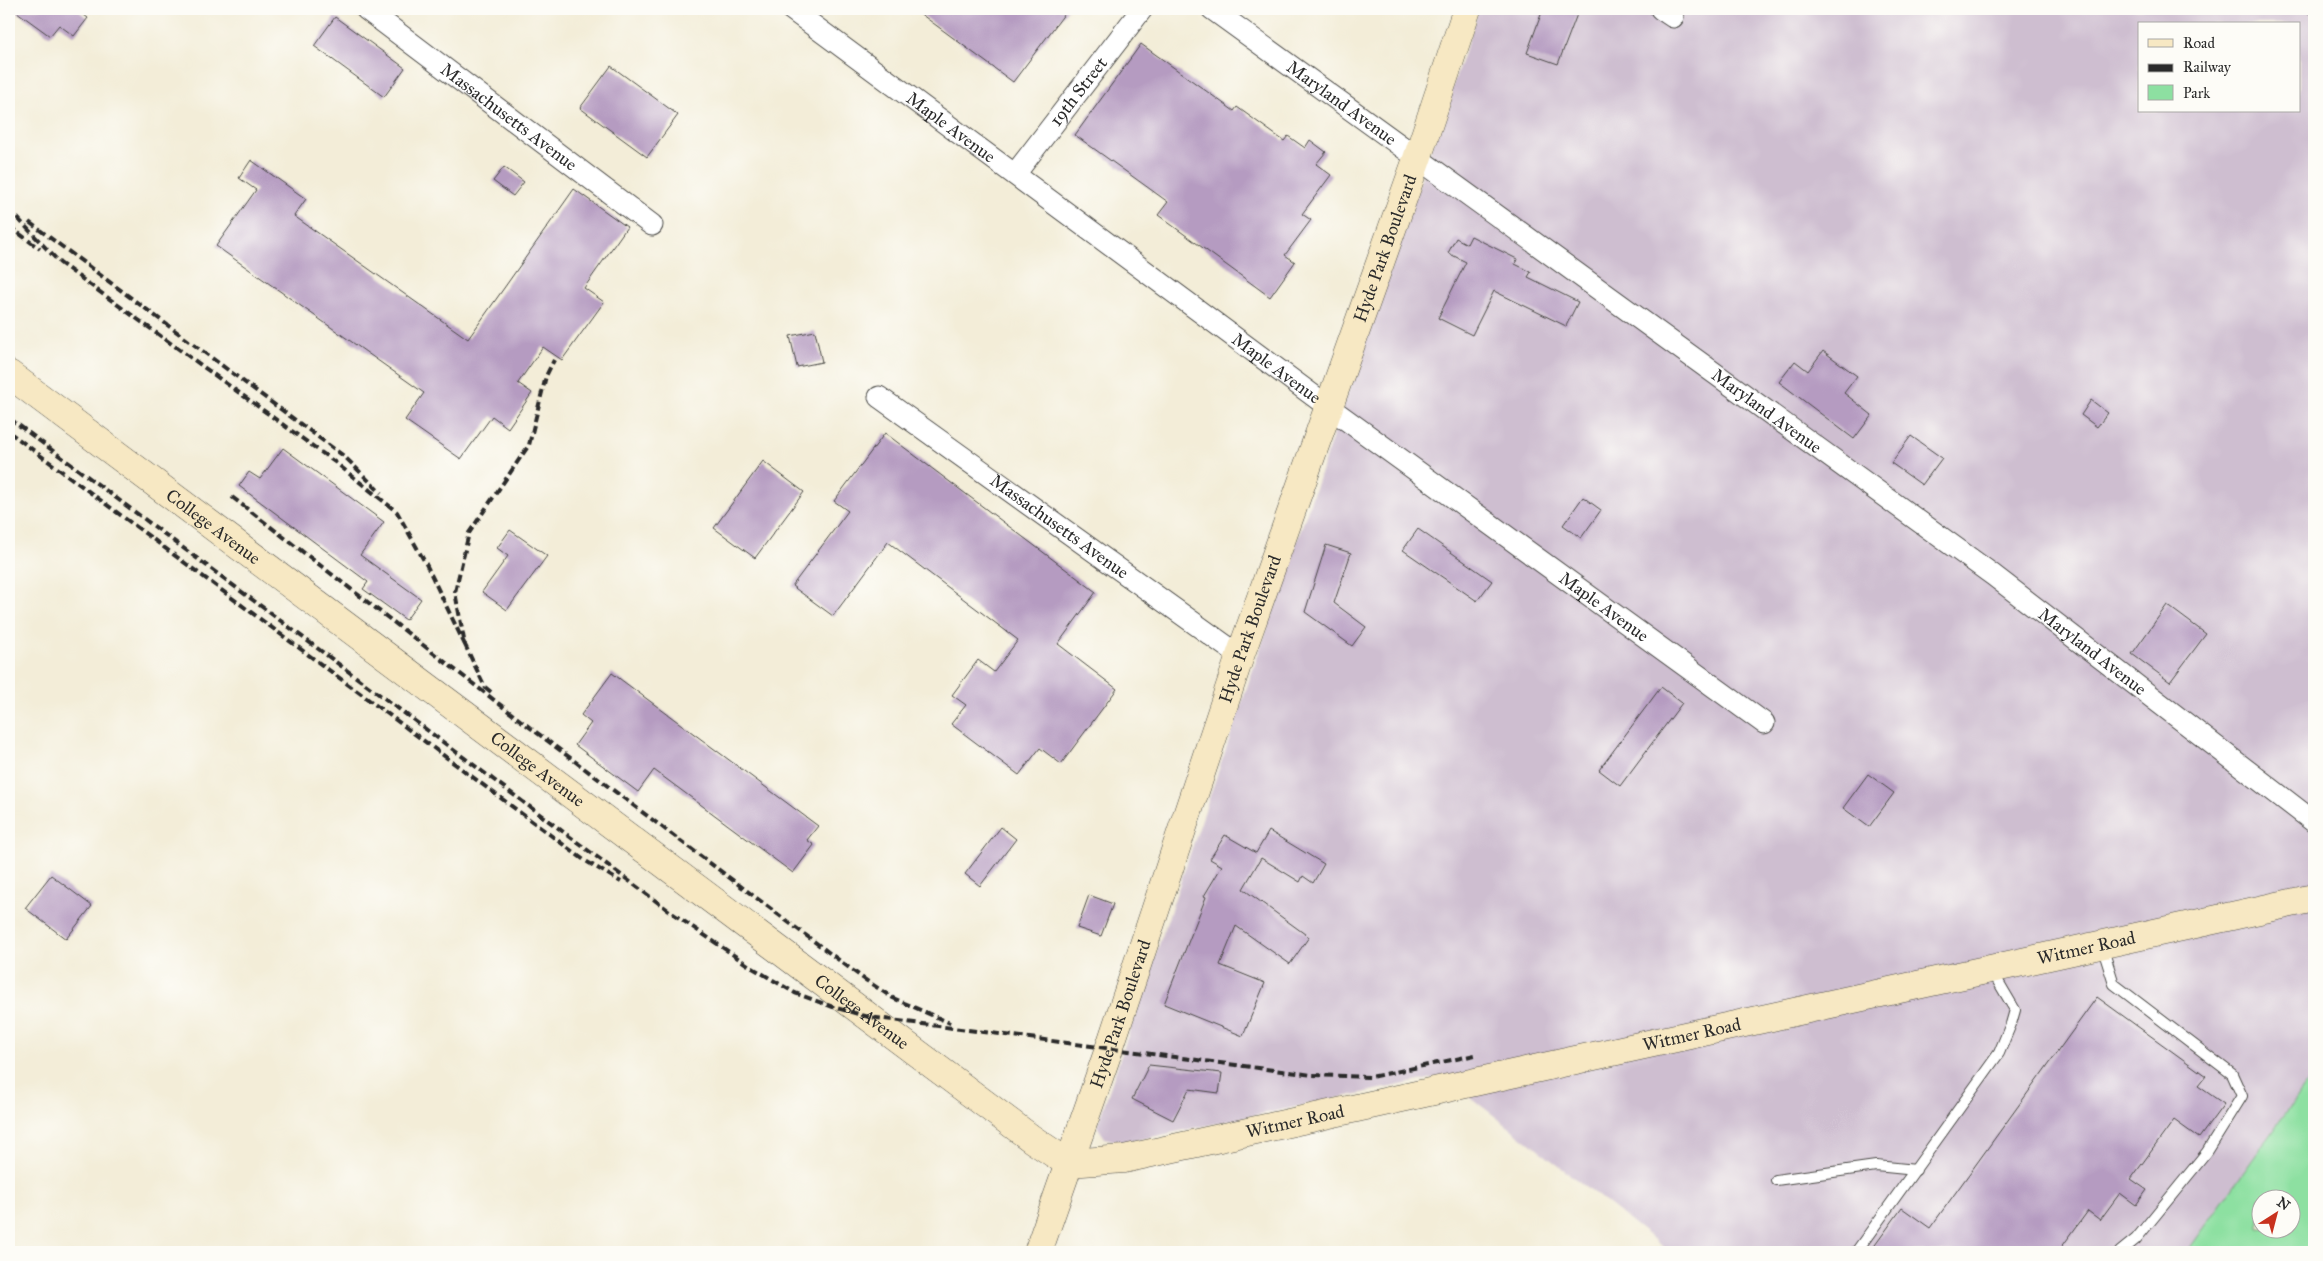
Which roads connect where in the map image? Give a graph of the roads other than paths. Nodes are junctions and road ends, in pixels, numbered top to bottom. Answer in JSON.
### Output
{"nodes":[{"id":1,"x":366,"y":9,"type":"edge"},
{"id":2,"x":791,"y":9,"type":"edge"},
{"id":3,"x":1142,"y":9,"type":"edge"},
{"id":4,"x":1212,"y":9,"type":"edge"},
{"id":5,"x":1467,"y":9,"type":"edge"},
{"id":6,"x":1417,"y":159,"type":"junction"},
{"id":7,"x":1015,"y":174,"type":"junction"},
{"id":8,"x":652,"y":225,"type":"dead end"},
{"id":9,"x":9,"y":374,"type":"edge"},
{"id":10,"x":879,"y":397,"type":"dead end"},
{"id":11,"x":1330,"y":408,"type":"junction"},
{"id":12,"x":1240,"y":656,"type":"junction"},
{"id":13,"x":1764,"y":723,"type":"dead end"},
{"id":14,"x":2314,"y":822,"type":"edge"},
{"id":15,"x":2314,"y":898,"type":"edge"},
{"id":16,"x":2102,"y":945,"type":"junction"},
{"id":17,"x":1992,"y":970,"type":"junction"},
{"id":18,"x":1068,"y":1163,"type":"junction"},
{"id":19,"x":1916,"y":1170,"type":"junction"},
{"id":20,"x":1776,"y":1180,"type":"dead end"},
{"id":21,"x":1038,"y":1252,"type":"edge"},
{"id":22,"x":1856,"y":1252,"type":"edge"},
{"id":23,"x":2120,"y":1252,"type":"edge"}],
"edges":[{"from":1,"to":8,"type":"street","name":"Massachusetts Avenue"},
{"from":2,"to":7,"type":"street","name":"Maple Avenue"},
{"from":3,"to":7,"type":"street","name":"19th Street"},
{"from":4,"to":6,"type":"street","name":"Maryland Avenue"},
{"from":5,"to":6,"type":"main road","name":"Hyde Park Boulevard"},
{"from":6,"to":11,"type":"main road","name":"Hyde Park Boulevard"},
{"from":6,"to":14,"type":"street","name":"Maryland Avenue"},
{"from":7,"to":11,"type":"street","name":"Maple Avenue"},
{"from":9,"to":18,"type":"main road","name":"College Avenue"},
{"from":10,"to":12,"type":"street","name":"Massachusetts Avenue"},
{"from":11,"to":12,"type":"main road","name":"Hyde Park Boulevard"},
{"from":11,"to":13,"type":"street","name":"Maple Avenue"},
{"from":12,"to":18,"type":"main road","name":"Hyde Park Boulevard"},
{"from":15,"to":16,"type":"main road","name":"Witmer Road"},
{"from":16,"to":17,"type":"main road","name":"Witmer Road"},
{"from":16,"to":23,"type":"lane"},
{"from":17,"to":18,"type":"main road","name":"Witmer Road"},
{"from":17,"to":19,"type":"lane"},
{"from":18,"to":21,"type":"main road","name":"Hyde Park Boulevard"},
{"from":19,"to":20,"type":"lane"},
{"from":19,"to":22,"type":"lane"}]}
